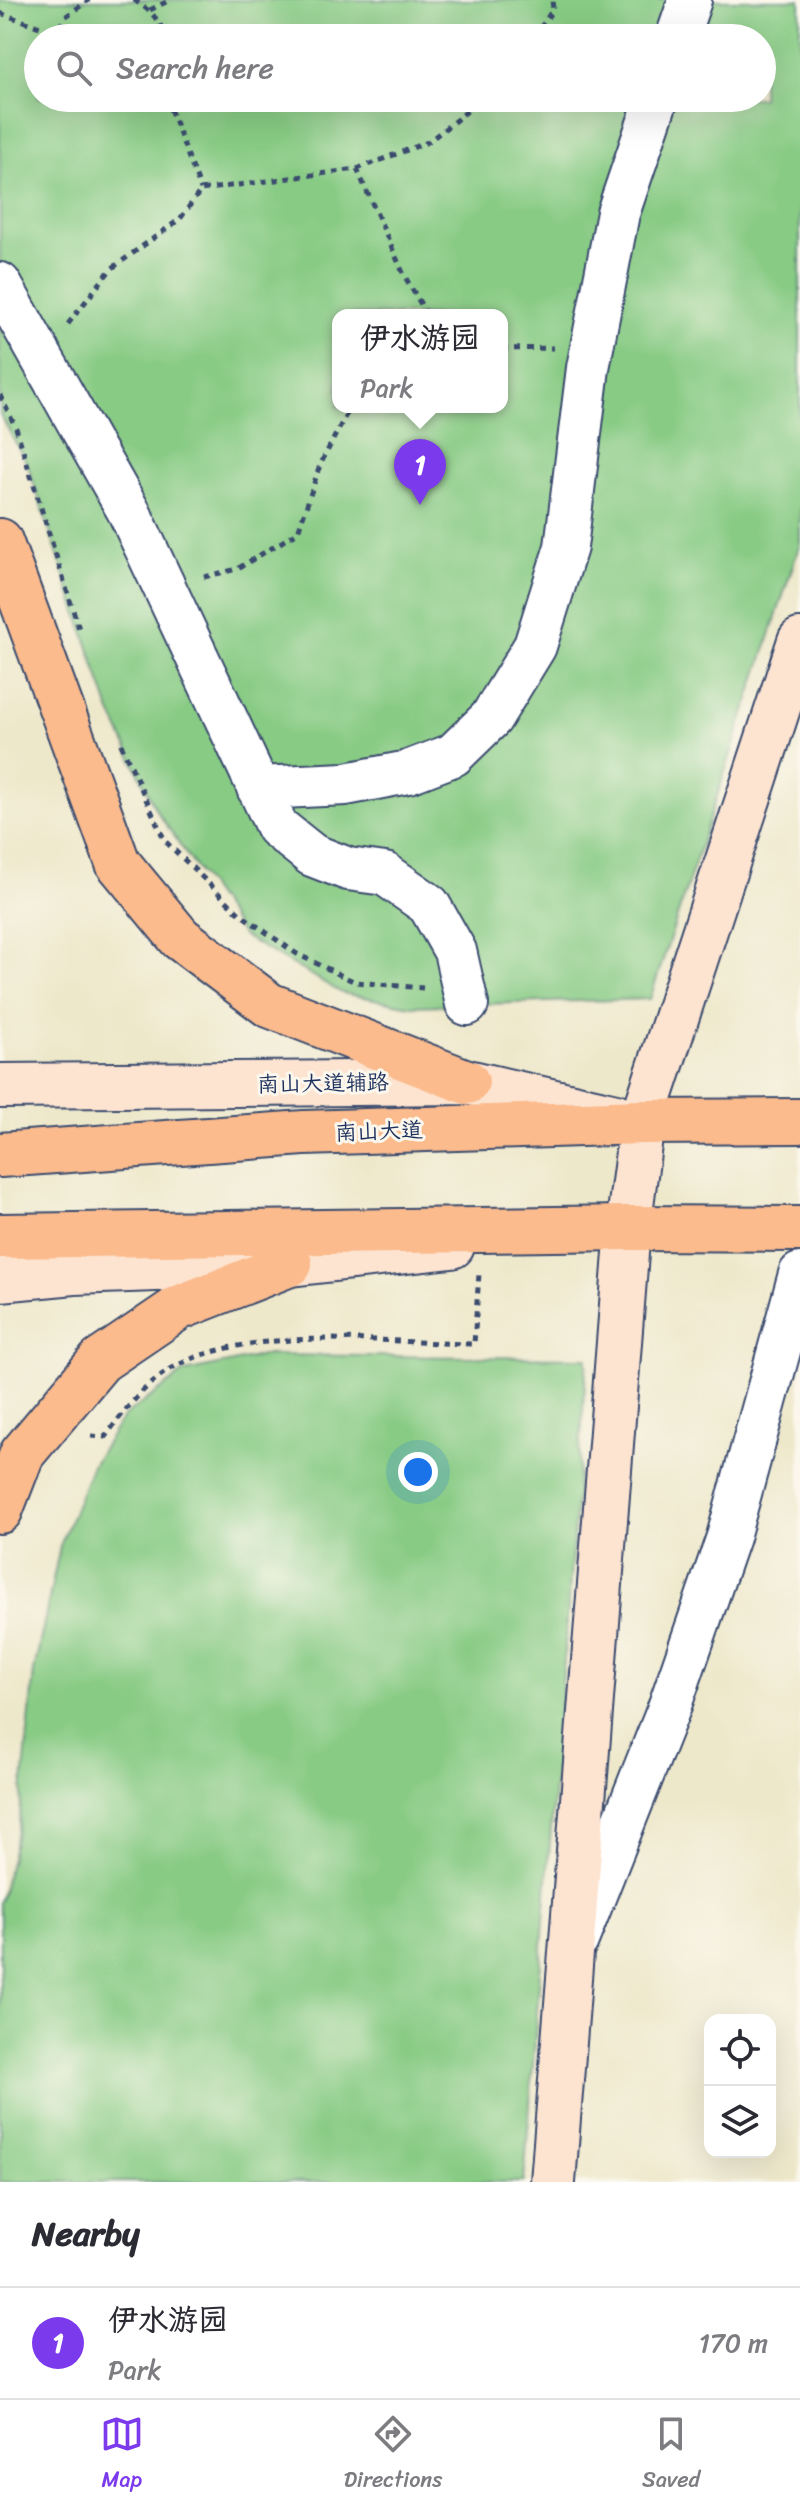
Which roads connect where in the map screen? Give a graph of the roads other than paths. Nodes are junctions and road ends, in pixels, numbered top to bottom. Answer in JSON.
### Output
{"nodes":[{"id":1,"x":690,"y":0,"type":"edge"},
{"id":2,"x":682,"y":24,"type":"edge"},
{"id":3,"x":652,"y":112,"type":"edge"},
{"id":4,"x":0,"y":284,"type":"edge"},
{"id":5,"x":0,"y":541,"type":"edge"},
{"id":6,"x":800,"y":641,"type":"edge"},
{"id":7,"x":258,"y":788,"type":"junction"},
{"id":8,"x":448,"y":996,"type":"road end"},
{"id":9,"x":467,"y":1082,"type":"junction"},
{"id":10,"x":0,"y":1086,"type":"edge"},
{"id":11,"x":779,"y":1121,"type":"edge"},
{"id":12,"x":642,"y":1122,"type":"junction"},
{"id":13,"x":0,"y":1155,"type":"edge"},
{"id":14,"x":628,"y":1228,"type":"junction"},
{"id":15,"x":800,"y":1229,"type":"edge"},
{"id":16,"x":0,"y":1236,"type":"edge"},
{"id":17,"x":290,"y":1264,"type":"junction"},
{"id":18,"x":800,"y":1274,"type":"edge"},
{"id":19,"x":0,"y":1279,"type":"edge"},
{"id":20,"x":0,"y":1511,"type":"edge"},
{"id":21,"x":571,"y":1954,"type":"junction"},
{"id":22,"x":553,"y":2182,"type":"edge"}],
"edges":[{"from":1,"to":2,"type":"street"},
{"from":3,"to":7,"type":"street"},
{"from":4,"to":7,"type":"street"},
{"from":5,"to":9,"type":"main road"},
{"from":6,"to":12,"type":"street"},
{"from":7,"to":8,"type":"street"},
{"from":9,"to":10,"type":"street","name":"南山大道辅路"},
{"from":9,"to":12,"type":"street","name":"南山大道辅路"},
{"from":11,"to":12,"type":"main road","name":"南山大道"},
{"from":12,"to":13,"type":"main road","name":"南山大道"},
{"from":12,"to":14,"type":"street"},
{"from":14,"to":15,"type":"main road"},
{"from":14,"to":16,"type":"main road"},
{"from":14,"to":17,"type":"street"},
{"from":14,"to":21,"type":"street"},
{"from":17,"to":19,"type":"street"},
{"from":17,"to":20,"type":"main road"},
{"from":18,"to":21,"type":"street"},
{"from":21,"to":22,"type":"street"}]}
